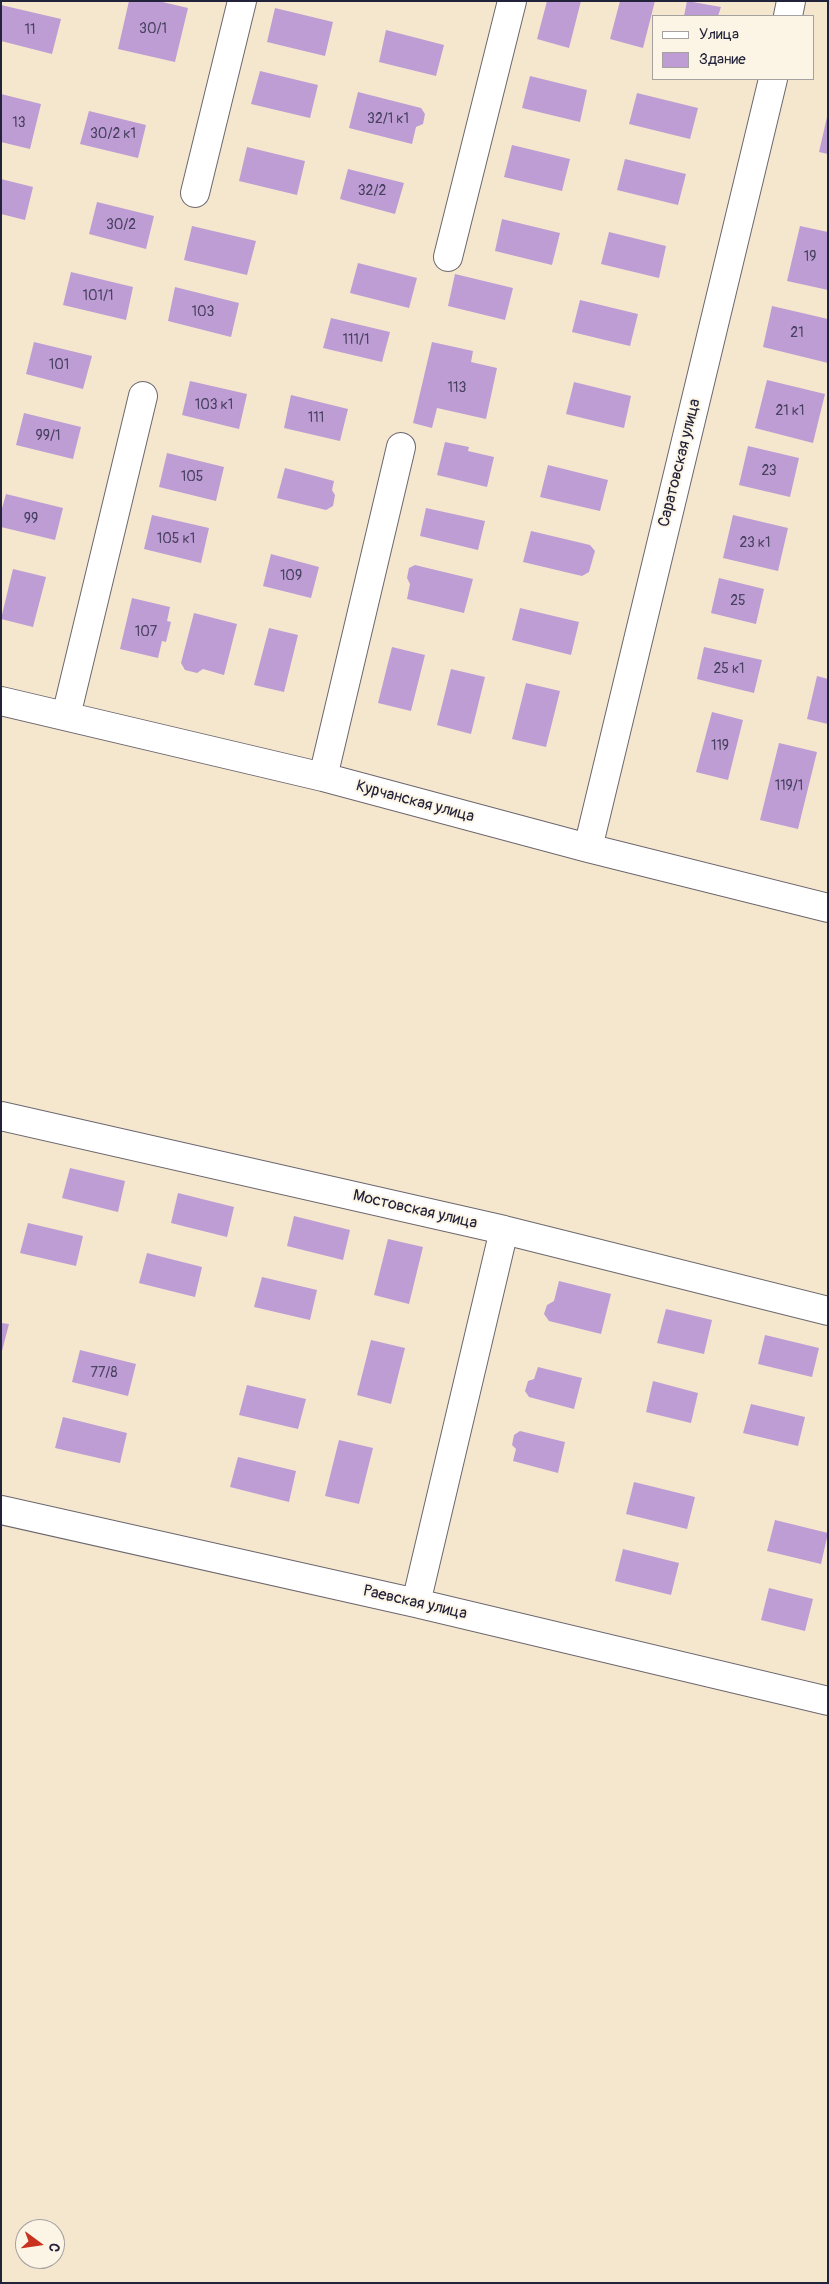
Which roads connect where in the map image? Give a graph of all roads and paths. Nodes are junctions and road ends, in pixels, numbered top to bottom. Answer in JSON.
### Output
{"nodes":[{"id":1,"x":242,"y":1,"type":"edge"},
{"id":2,"x":512,"y":1,"type":"edge"},
{"id":3,"x":791,"y":1,"type":"edge"},
{"id":4,"x":788,"y":15,"type":"edge"},
{"id":5,"x":773,"y":80,"type":"edge"},
{"id":6,"x":195,"y":193,"type":"dead end"},
{"id":7,"x":448,"y":257,"type":"dead end"},
{"id":8,"x":143,"y":396,"type":"dead end"},
{"id":9,"x":401,"y":447,"type":"dead end"},
{"id":10,"x":1,"y":701,"type":"edge"},
{"id":11,"x":66,"y":716,"type":"junction"},
{"id":12,"x":323,"y":778,"type":"junction"},
{"id":13,"x":588,"y":848,"type":"junction"},
{"id":14,"x":828,"y":908,"type":"edge"},
{"id":15,"x":1,"y":1116,"type":"edge"},
{"id":16,"x":504,"y":1230,"type":"junction"},
{"id":17,"x":828,"y":1310,"type":"edge"},
{"id":18,"x":1,"y":1510,"type":"edge"},
{"id":19,"x":416,"y":1603,"type":"junction"},
{"id":20,"x":828,"y":1701,"type":"edge"}],
"edges":[{"from":1,"to":6,"type":"street"},
{"from":2,"to":7,"type":"street"},
{"from":3,"to":4,"type":"street"},
{"from":5,"to":13,"type":"street","name":"Саратовская улица"},
{"from":8,"to":11,"type":"street"},
{"from":9,"to":12,"type":"street"},
{"from":10,"to":11,"type":"street","name":"Курчанская улица"},
{"from":11,"to":12,"type":"street","name":"Курчанская улица"},
{"from":12,"to":13,"type":"street","name":"Курчанская улица"},
{"from":13,"to":14,"type":"street","name":"Курчанская улица"},
{"from":15,"to":16,"type":"street","name":"Мостовская улица"},
{"from":16,"to":17,"type":"street","name":"Мостовская улица"},
{"from":16,"to":19,"type":"street"},
{"from":18,"to":19,"type":"street","name":"Раевская улица"},
{"from":19,"to":20,"type":"street","name":"Раевская улица"}]}
